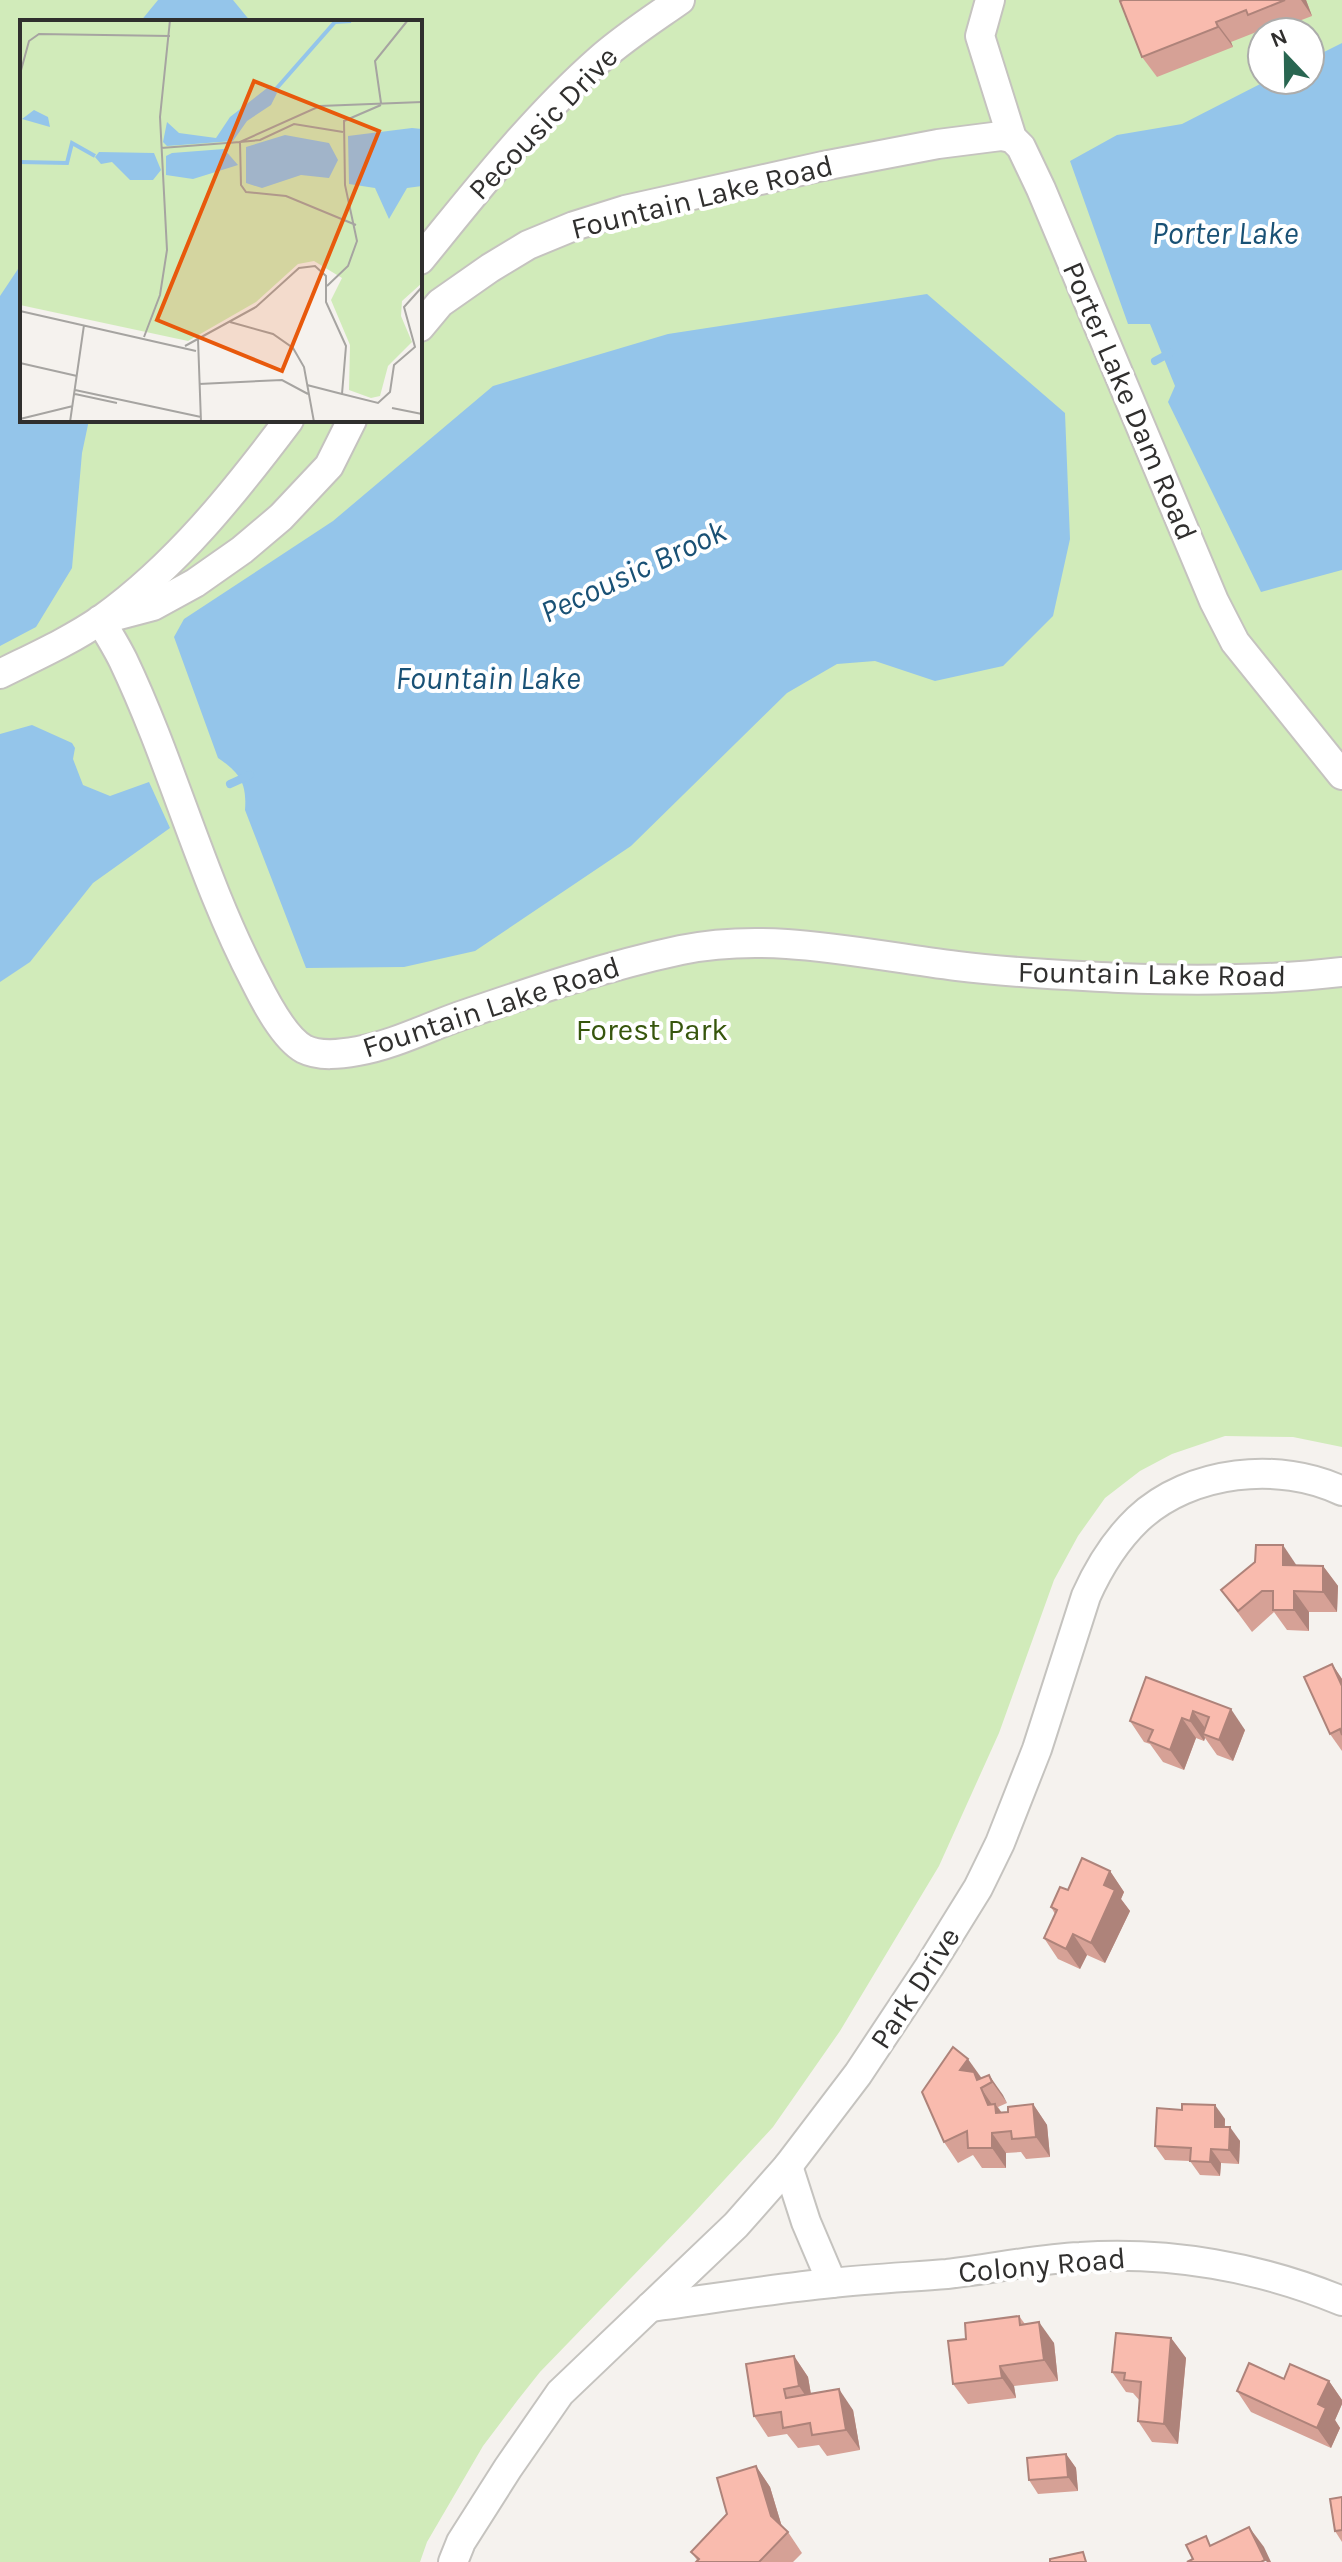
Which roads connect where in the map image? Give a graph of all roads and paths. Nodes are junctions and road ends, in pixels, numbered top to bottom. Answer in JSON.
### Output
{"nodes":[{"id":1,"x":680,"y":0,"type":"edge"},
{"id":2,"x":990,"y":0,"type":"edge"},
{"id":3,"x":1012,"y":138,"type":"junction"},
{"id":4,"x":422,"y":258,"type":"edge"},
{"id":5,"x":422,"y":325,"type":"edge"},
{"id":6,"x":288,"y":422,"type":"edge"},
{"id":7,"x":351,"y":422,"type":"edge"},
{"id":8,"x":100,"y":620,"type":"junction"},
{"id":9,"x":0,"y":674,"type":"edge"},
{"id":10,"x":1342,"y":775,"type":"edge"},
{"id":11,"x":1342,"y":972,"type":"edge"},
{"id":12,"x":1342,"y":1491,"type":"edge"},
{"id":13,"x":788,"y":2166,"type":"junction"},
{"id":14,"x":832,"y":2283,"type":"junction"},
{"id":15,"x":1342,"y":2301,"type":"edge"},
{"id":16,"x":650,"y":2307,"type":"junction"},
{"id":17,"x":453,"y":2562,"type":"edge"}],
"edges":[{"from":1,"to":4,"type":"street","name":"Pecousic Drive"},
{"from":2,"to":3,"type":"street","name":"Porter Lake Dam Road"},
{"from":3,"to":5,"type":"street","name":"Fountain Lake Road"},
{"from":3,"to":10,"type":"street","name":"Porter Lake Dam Road"},
{"from":6,"to":8,"type":"street"},
{"from":7,"to":8,"type":"street"},
{"from":8,"to":9,"type":"street"},
{"from":8,"to":11,"type":"street","name":"Fountain Lake Road"},
{"from":12,"to":13,"type":"street","name":"Park Drive"},
{"from":13,"to":14,"type":"street"},
{"from":13,"to":16,"type":"street","name":"Park Drive"},
{"from":14,"to":15,"type":"street","name":"Colony Road"},
{"from":14,"to":16,"type":"street","name":"Colony Road"},
{"from":16,"to":17,"type":"street","name":"Park Drive"}]}
